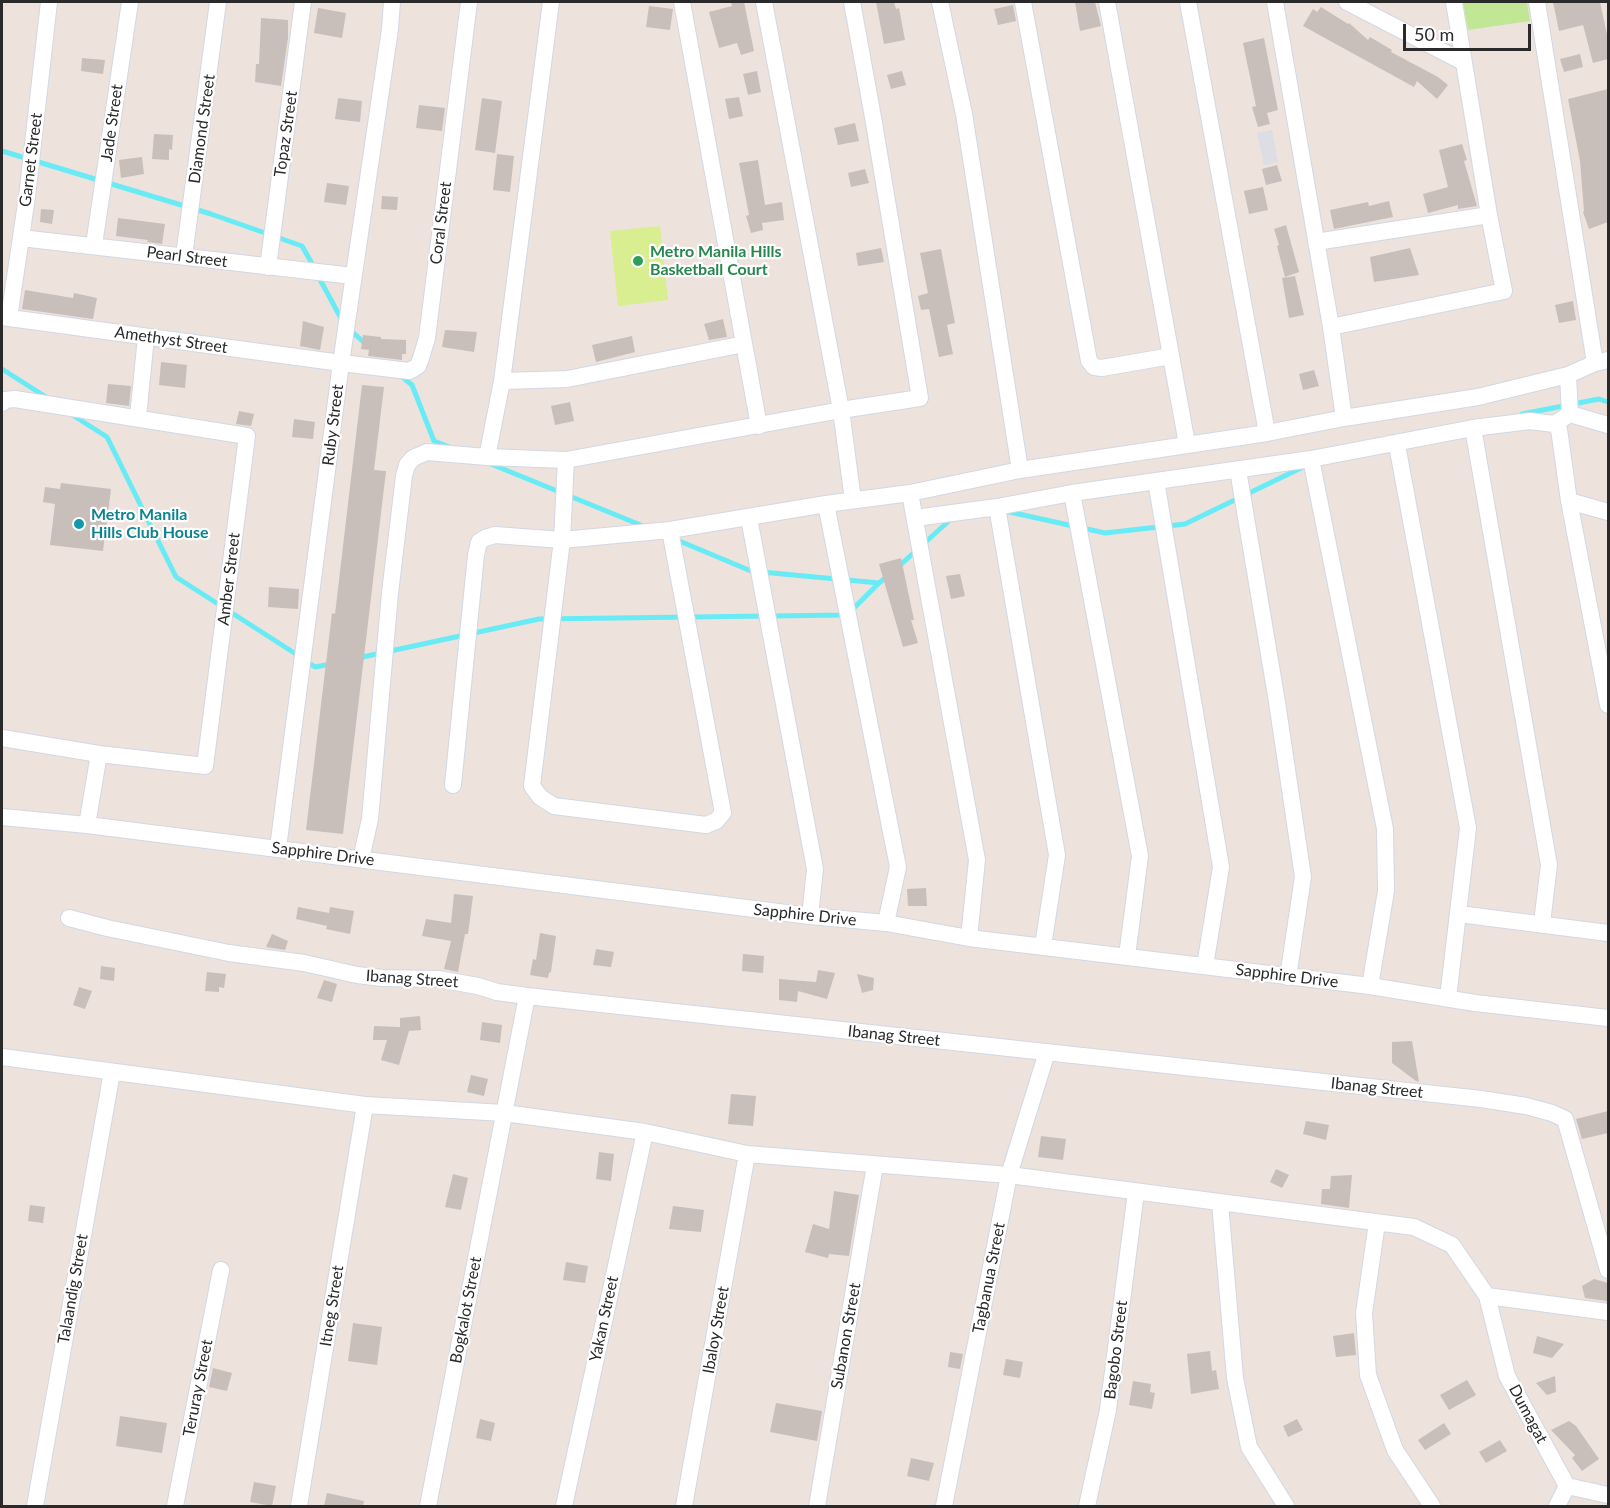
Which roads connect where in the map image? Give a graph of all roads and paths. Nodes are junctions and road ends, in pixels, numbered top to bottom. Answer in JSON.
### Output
{"nodes":[{"id":1,"x":49,"y":2,"type":"edge"},
{"id":2,"x":130,"y":2,"type":"edge"},
{"id":3,"x":218,"y":2,"type":"edge"},
{"id":4,"x":303,"y":2,"type":"edge"},
{"id":5,"x":392,"y":2,"type":"edge"},
{"id":6,"x":469,"y":2,"type":"edge"},
{"id":7,"x":551,"y":2,"type":"edge"},
{"id":8,"x":682,"y":2,"type":"edge"},
{"id":9,"x":764,"y":2,"type":"edge"},
{"id":10,"x":852,"y":2,"type":"edge"},
{"id":11,"x":940,"y":2,"type":"edge"},
{"id":12,"x":1023,"y":2,"type":"edge"},
{"id":13,"x":1107,"y":2,"type":"edge"},
{"id":14,"x":1188,"y":2,"type":"edge"},
{"id":15,"x":1275,"y":2,"type":"edge"},
{"id":16,"x":1347,"y":2,"type":"edge"},
{"id":17,"x":1454,"y":2,"type":"edge"},
{"id":18,"x":1537,"y":2,"type":"edge"},
{"id":19,"x":1463,"y":62,"type":"junction"},
{"id":20,"x":1489,"y":215,"type":"junction"},
{"id":21,"x":21,"y":238,"type":"junction"},
{"id":22,"x":1316,"y":242,"type":"junction"},
{"id":23,"x":94,"y":245,"type":"junction"},
{"id":24,"x":184,"y":256,"type":"junction"},
{"id":25,"x":268,"y":267,"type":"junction"},
{"id":26,"x":353,"y":276,"type":"junction"},
{"id":27,"x":5,"y":317,"type":"edge"},
{"id":28,"x":1331,"y":327,"type":"junction"},
{"id":29,"x":146,"y":337,"type":"junction"},
{"id":30,"x":744,"y":344,"type":"junction"},
{"id":31,"x":1171,"y":356,"type":"junction"},
{"id":32,"x":1602,"y":361,"type":"edge"},
{"id":33,"x":341,"y":363,"type":"junction"},
{"id":34,"x":1568,"y":375,"type":"junction"},
{"id":35,"x":502,"y":381,"type":"junction"},
{"id":36,"x":2,"y":403,"type":"edge"},
{"id":37,"x":841,"y":410,"type":"junction"},
{"id":38,"x":1570,"y":414,"type":"junction"},
{"id":39,"x":138,"y":417,"type":"junction"},
{"id":40,"x":1344,"y":418,"type":"junction"},
{"id":41,"x":1554,"y":424,"type":"junction"},
{"id":42,"x":1608,"y":425,"type":"edge"},
{"id":43,"x":759,"y":426,"type":"junction"},
{"id":44,"x":1473,"y":428,"type":"junction"},
{"id":45,"x":1267,"y":433,"type":"junction"},
{"id":46,"x":1187,"y":444,"type":"junction"},
{"id":47,"x":1396,"y":445,"type":"junction"},
{"id":48,"x":487,"y":457,"type":"junction"},
{"id":49,"x":566,"y":459,"type":"junction"},
{"id":50,"x":1311,"y":459,"type":"junction"},
{"id":51,"x":1020,"y":470,"type":"junction"},
{"id":52,"x":1238,"y":470,"type":"junction"},
{"id":53,"x":1156,"y":481,"type":"junction"},
{"id":54,"x":910,"y":493,"type":"junction"},
{"id":55,"x":1072,"y":493,"type":"junction"},
{"id":56,"x":853,"y":500,"type":"junction"},
{"id":57,"x":1569,"y":501,"type":"junction"},
{"id":58,"x":826,"y":504,"type":"junction"},
{"id":59,"x":997,"y":507,"type":"junction"},
{"id":60,"x":1608,"y":512,"type":"edge"},
{"id":61,"x":749,"y":518,"type":"junction"},
{"id":62,"x":915,"y":518,"type":"junction"},
{"id":63,"x":670,"y":530,"type":"junction"},
{"id":64,"x":562,"y":540,"type":"junction"},
{"id":65,"x":1608,"y":701,"type":"edge"},
{"id":66,"x":2,"y":738,"type":"edge"},
{"id":67,"x":99,"y":754,"type":"junction"},
{"id":68,"x":453,"y":785,"type":"dead end"},
{"id":69,"x":2,"y":817,"type":"edge"},
{"id":70,"x":87,"y":825,"type":"junction"},
{"id":71,"x":278,"y":848,"type":"junction"},
{"id":72,"x":361,"y":859,"type":"junction"},
{"id":73,"x":1459,"y":914,"type":"junction"},
{"id":74,"x":810,"y":916,"type":"junction"},
{"id":75,"x":69,"y":918,"type":"dead end"},
{"id":76,"x":886,"y":923,"type":"junction"},
{"id":77,"x":1542,"y":923,"type":"junction"},
{"id":78,"x":1608,"y":933,"type":"edge"},
{"id":79,"x":969,"y":938,"type":"junction"},
{"id":80,"x":1043,"y":946,"type":"junction"},
{"id":81,"x":1127,"y":956,"type":"junction"},
{"id":82,"x":1205,"y":966,"type":"junction"},
{"id":83,"x":1288,"y":977,"type":"junction"},
{"id":84,"x":1370,"y":986,"type":"junction"},
{"id":85,"x":527,"y":996,"type":"junction"},
{"id":86,"x":1448,"y":998,"type":"junction"},
{"id":87,"x":1608,"y":1018,"type":"edge"},
{"id":88,"x":1047,"y":1052,"type":"junction"},
{"id":89,"x":2,"y":1057,"type":"edge"},
{"id":90,"x":112,"y":1072,"type":"junction"},
{"id":91,"x":365,"y":1105,"type":"junction"},
{"id":92,"x":504,"y":1113,"type":"junction"},
{"id":93,"x":645,"y":1132,"type":"junction"},
{"id":94,"x":747,"y":1154,"type":"junction"},
{"id":95,"x":875,"y":1165,"type":"junction"},
{"id":96,"x":1009,"y":1175,"type":"junction"},
{"id":97,"x":1136,"y":1192,"type":"junction"},
{"id":98,"x":1220,"y":1203,"type":"junction"},
{"id":99,"x":1377,"y":1223,"type":"junction"},
{"id":100,"x":221,"y":1270,"type":"dead end"},
{"id":101,"x":1608,"y":1270,"type":"edge"},
{"id":102,"x":1487,"y":1296,"type":"junction"},
{"id":103,"x":1608,"y":1312,"type":"edge"},
{"id":104,"x":1567,"y":1486,"type":"junction"},
{"id":105,"x":1608,"y":1495,"type":"edge"},
{"id":106,"x":34,"y":1506,"type":"edge"},
{"id":107,"x":175,"y":1506,"type":"edge"},
{"id":108,"x":299,"y":1506,"type":"edge"},
{"id":109,"x":428,"y":1506,"type":"edge"},
{"id":110,"x":564,"y":1506,"type":"edge"},
{"id":111,"x":684,"y":1506,"type":"edge"},
{"id":112,"x":817,"y":1506,"type":"edge"},
{"id":113,"x":944,"y":1506,"type":"edge"},
{"id":114,"x":1087,"y":1506,"type":"edge"},
{"id":115,"x":1286,"y":1506,"type":"edge"},
{"id":116,"x":1432,"y":1506,"type":"edge"},
{"id":117,"x":1557,"y":1506,"type":"edge"}],
"edges":[{"from":1,"to":21,"type":"street","name":"Garnet Street"},
{"from":2,"to":23,"type":"street","name":"Jade Street"},
{"from":3,"to":24,"type":"street","name":"Diamond Street"},
{"from":4,"to":25,"type":"street","name":"Topaz Street"},
{"from":5,"to":26,"type":"street","name":"Ruby Street"},
{"from":6,"to":33,"type":"street","name":"Coral Street"},
{"from":7,"to":35,"type":"street"},
{"from":8,"to":30,"type":"street"},
{"from":9,"to":37,"type":"street"},
{"from":10,"to":37,"type":"street"},
{"from":11,"to":51,"type":"street"},
{"from":12,"to":31,"type":"street"},
{"from":13,"to":31,"type":"street"},
{"from":14,"to":45,"type":"street"},
{"from":15,"to":22,"type":"street"},
{"from":16,"to":19,"type":"street"},
{"from":17,"to":19,"type":"street"},
{"from":18,"to":32,"type":"street"},
{"from":19,"to":20,"type":"street"},
{"from":20,"to":22,"type":"street"},
{"from":20,"to":28,"type":"street"},
{"from":21,"to":23,"type":"street","name":"Pearl Street"},
{"from":21,"to":27,"type":"street","name":"Garnet Street"},
{"from":22,"to":28,"type":"street"},
{"from":23,"to":24,"type":"street","name":"Pearl Street"},
{"from":24,"to":25,"type":"street","name":"Pearl Street"},
{"from":25,"to":26,"type":"street","name":"Pearl Street"},
{"from":26,"to":33,"type":"street","name":"Ruby Street"},
{"from":27,"to":29,"type":"street","name":"Amethyst Street"},
{"from":28,"to":40,"type":"street"},
{"from":29,"to":33,"type":"street","name":"Amethyst Street"},
{"from":29,"to":39,"type":"street"},
{"from":30,"to":35,"type":"street"},
{"from":30,"to":43,"type":"street"},
{"from":31,"to":46,"type":"street"},
{"from":32,"to":34,"type":"street"},
{"from":33,"to":71,"type":"street","name":"Ruby Street"},
{"from":34,"to":38,"type":"street"},
{"from":34,"to":40,"type":"street"},
{"from":35,"to":48,"type":"street"},
{"from":36,"to":39,"type":"street","name":"Amber Street"},
{"from":37,"to":43,"type":"street"},
{"from":37,"to":56,"type":"street"},
{"from":38,"to":41,"type":"street"},
{"from":38,"to":42,"type":"street"},
{"from":39,"to":67,"type":"street","name":"Amber Street"},
{"from":40,"to":45,"type":"street"},
{"from":41,"to":44,"type":"street"},
{"from":41,"to":57,"type":"street"},
{"from":43,"to":49,"type":"street"},
{"from":44,"to":47,"type":"street"},
{"from":44,"to":77,"type":"street"},
{"from":45,"to":46,"type":"street"},
{"from":46,"to":51,"type":"street"},
{"from":47,"to":50,"type":"street"},
{"from":47,"to":73,"type":"street"},
{"from":48,"to":49,"type":"street"},
{"from":48,"to":72,"type":"street"},
{"from":49,"to":64,"type":"street"},
{"from":50,"to":52,"type":"street"},
{"from":50,"to":84,"type":"street"},
{"from":51,"to":54,"type":"street"},
{"from":52,"to":53,"type":"street"},
{"from":52,"to":83,"type":"street"},
{"from":53,"to":55,"type":"street"},
{"from":53,"to":82,"type":"street"},
{"from":54,"to":56,"type":"street"},
{"from":54,"to":62,"type":"street"},
{"from":55,"to":59,"type":"street"},
{"from":55,"to":81,"type":"street"},
{"from":56,"to":58,"type":"street"},
{"from":57,"to":60,"type":"street"},
{"from":57,"to":65,"type":"street"},
{"from":58,"to":61,"type":"street"},
{"from":58,"to":76,"type":"street"},
{"from":59,"to":62,"type":"street"},
{"from":59,"to":80,"type":"street"},
{"from":61,"to":63,"type":"street"},
{"from":61,"to":74,"type":"street"},
{"from":62,"to":79,"type":"street"},
{"from":63,"to":64,"type":"street"},
{"from":63,"to":64,"type":"street"},
{"from":64,"to":68,"type":"street"},
{"from":66,"to":67,"type":"street","name":"Amber Street"},
{"from":67,"to":70,"type":"street"},
{"from":69,"to":70,"type":"street","name":"Sapphire Drive"},
{"from":70,"to":71,"type":"street","name":"Sapphire Drive"},
{"from":71,"to":72,"type":"street","name":"Sapphire Drive"},
{"from":72,"to":74,"type":"street","name":"Sapphire Drive"},
{"from":73,"to":77,"type":"street"},
{"from":73,"to":86,"type":"street"},
{"from":74,"to":76,"type":"street","name":"Sapphire Drive"},
{"from":75,"to":85,"type":"street","name":"Ibanag Street"},
{"from":76,"to":79,"type":"street","name":"Sapphire Drive"},
{"from":77,"to":78,"type":"street"},
{"from":79,"to":80,"type":"street","name":"Sapphire Drive"},
{"from":80,"to":81,"type":"street","name":"Sapphire Drive"},
{"from":81,"to":82,"type":"street","name":"Sapphire Drive"},
{"from":82,"to":83,"type":"street","name":"Sapphire Drive"},
{"from":83,"to":84,"type":"street","name":"Sapphire Drive"},
{"from":84,"to":86,"type":"street","name":"Sapphire Drive"},
{"from":85,"to":88,"type":"street","name":"Ibanag Street"},
{"from":85,"to":92,"type":"street","name":"Bogkalot Street"},
{"from":86,"to":87,"type":"street","name":"Sapphire Drive"},
{"from":88,"to":96,"type":"street","name":"Tagbanua Street"},
{"from":88,"to":101,"type":"street","name":"Ibanag Street"},
{"from":89,"to":90,"type":"street"},
{"from":90,"to":91,"type":"street"},
{"from":90,"to":106,"type":"street","name":"Talaandig Street"},
{"from":91,"to":92,"type":"street"},
{"from":91,"to":108,"type":"street","name":"Itneg Street"},
{"from":92,"to":93,"type":"street"},
{"from":92,"to":109,"type":"street","name":"Bogkalot Street"},
{"from":93,"to":94,"type":"street"},
{"from":93,"to":110,"type":"street","name":"Yakan Street"},
{"from":94,"to":95,"type":"street"},
{"from":94,"to":111,"type":"street","name":"Ibaloy Street"},
{"from":95,"to":96,"type":"street"},
{"from":95,"to":112,"type":"street","name":"Subanon Street"},
{"from":96,"to":97,"type":"street"},
{"from":96,"to":113,"type":"street","name":"Tagbanua Street"},
{"from":97,"to":98,"type":"street"},
{"from":97,"to":114,"type":"street","name":"Bagobo Street"},
{"from":98,"to":99,"type":"street"},
{"from":98,"to":115,"type":"street"},
{"from":99,"to":102,"type":"street"},
{"from":99,"to":116,"type":"street"},
{"from":100,"to":107,"type":"street","name":"Teruray Street"},
{"from":102,"to":103,"type":"street"},
{"from":102,"to":104,"type":"street","name":"Dumagat"},
{"from":104,"to":105,"type":"street"},
{"from":104,"to":117,"type":"street"}]}
